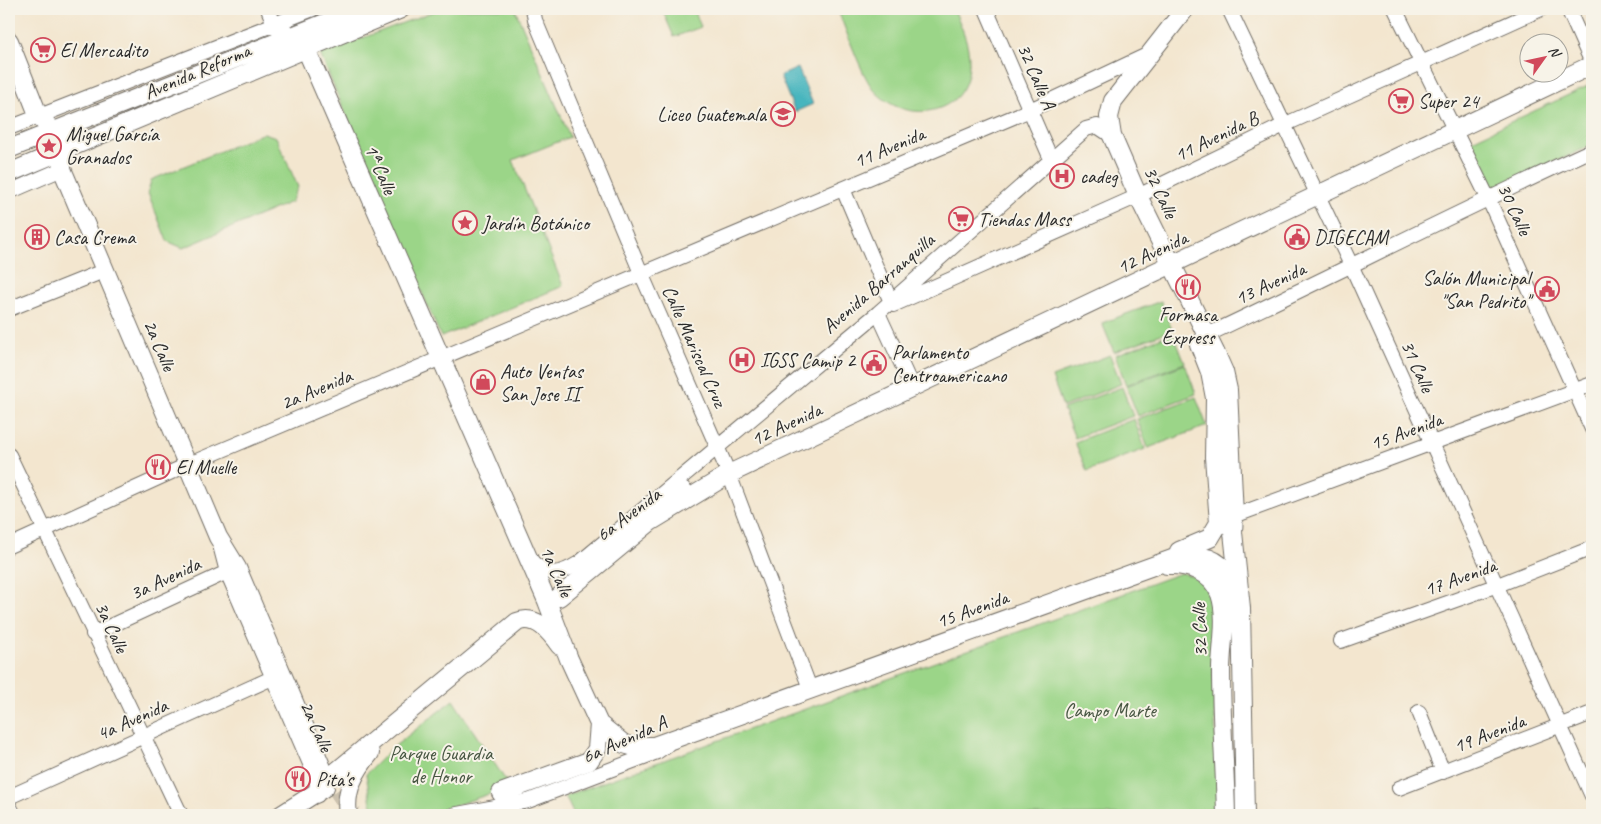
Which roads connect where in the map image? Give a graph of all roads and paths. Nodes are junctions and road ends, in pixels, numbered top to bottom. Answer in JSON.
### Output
{"nodes":[{"id":1,"x":313,"y":9,"type":"edge"},
{"id":2,"x":360,"y":9,"type":"edge"},
{"id":3,"x":401,"y":9,"type":"edge"},
{"id":4,"x":986,"y":9,"type":"edge"},
{"id":5,"x":1185,"y":9,"type":"edge"},
{"id":6,"x":1229,"y":9,"type":"edge"},
{"id":7,"x":1394,"y":9,"type":"edge"},
{"id":8,"x":1541,"y":9,"type":"edge"},
{"id":9,"x":1568,"y":9,"type":"edge"},
{"id":10,"x":532,"y":12,"type":"edge"},
{"id":11,"x":271,"y":16,"type":"edge"},
{"id":12,"x":290,"y":37,"type":"junction"},
{"id":13,"x":9,"y":41,"type":"edge"},
{"id":14,"x":306,"y":49,"type":"junction"},
{"id":15,"x":1150,"y":54,"type":"junction"},
{"id":16,"x":1420,"y":64,"type":"junction"},
{"id":17,"x":1592,"y":64,"type":"edge"},
{"id":18,"x":1030,"y":110,"type":"junction"},
{"id":19,"x":39,"y":117,"type":"junction"},
{"id":20,"x":1286,"y":124,"type":"junction"},
{"id":21,"x":9,"y":128,"type":"edge"},
{"id":22,"x":1454,"y":131,"type":"junction"},
{"id":23,"x":45,"y":134,"type":"junction"},
{"id":24,"x":1112,"y":136,"type":"junction"},
{"id":25,"x":9,"y":149,"type":"edge"},
{"id":26,"x":1592,"y":150,"type":"edge"},
{"id":27,"x":55,"y":154,"type":"junction"},
{"id":28,"x":1052,"y":160,"type":"junction"},
{"id":29,"x":62,"y":169,"type":"junction"},
{"id":30,"x":9,"y":173,"type":"edge"},
{"id":31,"x":843,"y":189,"type":"junction"},
{"id":32,"x":9,"y":192,"type":"edge"},
{"id":33,"x":1138,"y":196,"type":"junction"},
{"id":34,"x":1319,"y":196,"type":"junction"},
{"id":35,"x":1488,"y":198,"type":"junction"},
{"id":36,"x":1172,"y":266,"type":"junction"},
{"id":37,"x":1352,"y":266,"type":"junction"},
{"id":38,"x":106,"y":270,"type":"junction"},
{"id":39,"x":641,"y":273,"type":"junction"},
{"id":40,"x":883,"y":308,"type":"junction"},
{"id":41,"x":9,"y":310,"type":"edge"},
{"id":42,"x":1207,"y":335,"type":"junction"},
{"id":43,"x":440,"y":358,"type":"junction"},
{"id":44,"x":1592,"y":384,"type":"edge"},
{"id":45,"x":913,"y":389,"type":"junction"},
{"id":46,"x":1575,"y":391,"type":"junction"},
{"id":47,"x":1592,"y":429,"type":"edge"},
{"id":48,"x":1432,"y":444,"type":"junction"},
{"id":49,"x":716,"y":446,"type":"junction"},
{"id":50,"x":9,"y":455,"type":"edge"},
{"id":51,"x":1214,"y":457,"type":"junction"},
{"id":52,"x":187,"y":465,"type":"junction"},
{"id":53,"x":729,"y":474,"type":"junction"},
{"id":54,"x":650,"y":505,"type":"junction"},
{"id":55,"x":1234,"y":524,"type":"junction"},
{"id":56,"x":44,"y":529,"type":"junction"},
{"id":57,"x":218,"y":537,"type":"junction"},
{"id":58,"x":9,"y":546,"type":"edge"},
{"id":59,"x":1592,"y":548,"type":"edge"},
{"id":60,"x":527,"y":557,"type":"junction"},
{"id":61,"x":1147,"y":566,"type":"junction"},
{"id":62,"x":227,"y":572,"type":"junction"},
{"id":63,"x":1495,"y":586,"type":"junction"},
{"id":64,"x":559,"y":597,"type":"dead end"},
{"id":65,"x":1241,"y":608,"type":"junction"},
{"id":66,"x":93,"y":634,"type":"junction"},
{"id":67,"x":514,"y":634,"type":"dead end"},
{"id":68,"x":1341,"y":640,"type":"dead end"},
{"id":69,"x":569,"y":658,"type":"junction"},
{"id":70,"x":272,"y":678,"type":"junction"},
{"id":71,"x":811,"y":691,"type":"junction"},
{"id":72,"x":1419,"y":712,"type":"dead end"},
{"id":73,"x":1592,"y":714,"type":"edge"},
{"id":74,"x":599,"y":724,"type":"junction"},
{"id":75,"x":1560,"y":726,"type":"junction"},
{"id":76,"x":142,"y":736,"type":"junction"},
{"id":77,"x":676,"y":739,"type":"junction"},
{"id":78,"x":375,"y":747,"type":"junction"},
{"id":79,"x":322,"y":768,"type":"tunnel mouth"},
{"id":80,"x":1443,"y":772,"type":"junction"},
{"id":81,"x":1399,"y":788,"type":"dead end"},
{"id":82,"x":502,"y":793,"type":"dead end"},
{"id":83,"x":316,"y":794,"type":"junction"},
{"id":84,"x":1592,"y":796,"type":"edge"},
{"id":85,"x":9,"y":797,"type":"edge"},
{"id":86,"x":9,"y":805,"type":"edge"},
{"id":87,"x":458,"y":814,"type":"edge"},
{"id":88,"x":14,"y":815,"type":"edge"},
{"id":89,"x":181,"y":815,"type":"edge"},
{"id":90,"x":281,"y":815,"type":"edge"},
{"id":91,"x":348,"y":815,"type":"edge"},
{"id":92,"x":1226,"y":815,"type":"edge"},
{"id":93,"x":1245,"y":815,"type":"edge"}],
"edges":[{"from":1,"to":11,"type":"street"},
{"from":2,"to":12,"type":"main road","name":"Avenida Reforma"},
{"from":3,"to":14,"type":"main road","name":"Avenida Reforma"},
{"from":4,"to":18,"type":"street","name":"32 Calle A"},
{"from":5,"to":15,"type":"main road"},
{"from":6,"to":20,"type":"street","name":"31 Calle"},
{"from":7,"to":16,"type":"street","name":"30 Calle"},
{"from":8,"to":16,"type":"street","name":"11 Avenida B"},
{"from":9,"to":17,"type":"street"},
{"from":10,"to":39,"type":"street","name":"Calle Mariscal Cruz"},
{"from":11,"to":12,"type":"main road","name":"1ª Calle"},
{"from":11,"to":19,"type":"street"},
{"from":12,"to":14,"type":"main road","name":"1ª Calle"},
{"from":12,"to":23,"type":"main road","name":"Avenida Reforma"},
{"from":13,"to":19,"type":"main road","name":"2a Calle"},
{"from":14,"to":27,"type":"main road","name":"Avenida Reforma"},
{"from":14,"to":43,"type":"main road","name":"1ª Calle"},
{"from":15,"to":18,"type":"street","name":"11 Avenida"},
{"from":15,"to":24,"type":"main road"},
{"from":16,"to":20,"type":"street","name":"11 Avenida B"},
{"from":16,"to":22,"type":"street","name":"30 Calle"},
{"from":17,"to":22,"type":"main road","name":"12 Avenida"},
{"from":18,"to":28,"type":"street","name":"32 Calle A"},
{"from":18,"to":31,"type":"street","name":"11 Avenida"},
{"from":19,"to":21,"type":"street"},
{"from":19,"to":23,"type":"main road","name":"2a Calle"},
{"from":20,"to":33,"type":"street","name":"11 Avenida B"},
{"from":20,"to":34,"type":"street","name":"31 Calle"},
{"from":22,"to":34,"type":"main road","name":"12 Avenida"},
{"from":22,"to":35,"type":"street","name":"30 Calle"},
{"from":23,"to":25,"type":"main road","name":"Avenida Reforma"},
{"from":23,"to":27,"type":"main road","name":"2a Calle"},
{"from":24,"to":28,"type":"street","name":"Avenida Barranquilla"},
{"from":24,"to":33,"type":"main road","name":"32 Calle"},
{"from":26,"to":35,"type":"street","name":"13 Avenida"},
{"from":27,"to":29,"type":"main road","name":"2a Calle"},
{"from":27,"to":30,"type":"main road","name":"Avenida Reforma"},
{"from":28,"to":40,"type":"street","name":"Avenida Barranquilla"},
{"from":29,"to":32,"type":"street"},
{"from":29,"to":38,"type":"main road","name":"2a Calle"},
{"from":31,"to":39,"type":"street","name":"11 Avenida"},
{"from":31,"to":40,"type":"street"},
{"from":33,"to":36,"type":"main road","name":"32 Calle"},
{"from":33,"to":40,"type":"street","name":"11 Avenida B"},
{"from":34,"to":36,"type":"main road","name":"12 Avenida"},
{"from":34,"to":37,"type":"street","name":"31 Calle"},
{"from":35,"to":37,"type":"street","name":"13 Avenida"},
{"from":35,"to":46,"type":"street","name":"30 Calle"},
{"from":36,"to":42,"type":"main road","name":"32 Calle"},
{"from":36,"to":45,"type":"main road","name":"12 Avenida"},
{"from":36,"to":51,"type":"main road","name":"32 Calle"},
{"from":37,"to":42,"type":"street","name":"13 Avenida"},
{"from":37,"to":48,"type":"street","name":"31 Calle"},
{"from":38,"to":41,"type":"street"},
{"from":38,"to":52,"type":"main road","name":"2a Calle"},
{"from":39,"to":43,"type":"street","name":"2a Avenida"},
{"from":39,"to":49,"type":"street","name":"Calle Mariscal Cruz"},
{"from":40,"to":45,"type":"street"},
{"from":40,"to":49,"type":"street","name":"Avenida Barranquilla"},
{"from":42,"to":55,"type":"main road","name":"32 Calle"},
{"from":43,"to":52,"type":"street","name":"2a Avenida"},
{"from":43,"to":60,"type":"main road","name":"1a Calle"},
{"from":44,"to":46,"type":"street","name":"15 Avenida"},
{"from":45,"to":53,"type":"main road","name":"12 Avenida"},
{"from":46,"to":47,"type":"street","name":"30 Calle"},
{"from":46,"to":48,"type":"street","name":"15 Avenida"},
{"from":48,"to":55,"type":"street","name":"15 Avenida"},
{"from":48,"to":63,"type":"street","name":"31 Calle"},
{"from":49,"to":53,"type":"street","name":"Calle Mariscal Cruz"},
{"from":49,"to":54,"type":"street","name":"Avenida Barranquilla"},
{"from":50,"to":56,"type":"street","name":"3a Calle"},
{"from":51,"to":55,"type":"main road"},
{"from":51,"to":61,"type":"main road"},
{"from":52,"to":56,"type":"street","name":"2a Avenida"},
{"from":52,"to":57,"type":"main road","name":"2a Calle"},
{"from":53,"to":54,"type":"main road"},
{"from":53,"to":64,"type":"main road","name":"6a Avenida"},
{"from":53,"to":71,"type":"street","name":"Calle Mariscal Cruz"},
{"from":54,"to":60,"type":"street","name":"Avenida Barranquilla"},
{"from":55,"to":65,"type":"main road","name":"32 Calle"},
{"from":56,"to":58,"type":"street","name":"2a Avenida"},
{"from":56,"to":66,"type":"street","name":"3a Calle"},
{"from":57,"to":62,"type":"street","name":"2a Calle"},
{"from":57,"to":79,"type":"main road","name":"2a Calle"},
{"from":59,"to":63,"type":"street","name":"17 Avenida"},
{"from":60,"to":69,"type":"main road","name":"1a Calle"},
{"from":61,"to":65,"type":"main road","name":"32 Calle"},
{"from":61,"to":71,"type":"main road","name":"15 Avenida"},
{"from":61,"to":92,"type":"main road","name":"32 Calle"},
{"from":62,"to":66,"type":"street","name":"3a Avenida"},
{"from":62,"to":70,"type":"street","name":"2a Calle"},
{"from":63,"to":68,"type":"street","name":"17 Avenida"},
{"from":63,"to":75,"type":"street","name":"31 Calle"},
{"from":65,"to":93,"type":"main road","name":"32 Calle"},
{"from":66,"to":76,"type":"street","name":"3a Calle"},
{"from":67,"to":78,"type":"main road"},
{"from":69,"to":74,"type":"main road","name":"1a Calle"},
{"from":69,"to":83,"type":"main road"},
{"from":70,"to":76,"type":"street","name":"4a Avenida"},
{"from":70,"to":83,"type":"street","name":"2a Calle"},
{"from":71,"to":77,"type":"main road","name":"6a Avenida A"},
{"from":72,"to":80,"type":"street"},
{"from":73,"to":75,"type":"street","name":"19 Avenida"},
{"from":74,"to":77,"type":"main road","name":"1a Calle"},
{"from":74,"to":82,"type":"main road"},
{"from":75,"to":80,"type":"street","name":"19 Avenida"},
{"from":75,"to":84,"type":"street","name":"31 Calle"},
{"from":76,"to":85,"type":"street","name":"4a Avenida"},
{"from":76,"to":89,"type":"street","name":"3a Calle"},
{"from":77,"to":87,"type":"street","name":"6a Avenida A"},
{"from":78,"to":83,"type":"main road"},
{"from":78,"to":91,"type":"main road","name":"2a Calle"},
{"from":80,"to":81,"type":"street","name":"19 Avenida"},
{"from":83,"to":90,"type":"main road"},
{"from":86,"to":88,"type":"street"}]}
